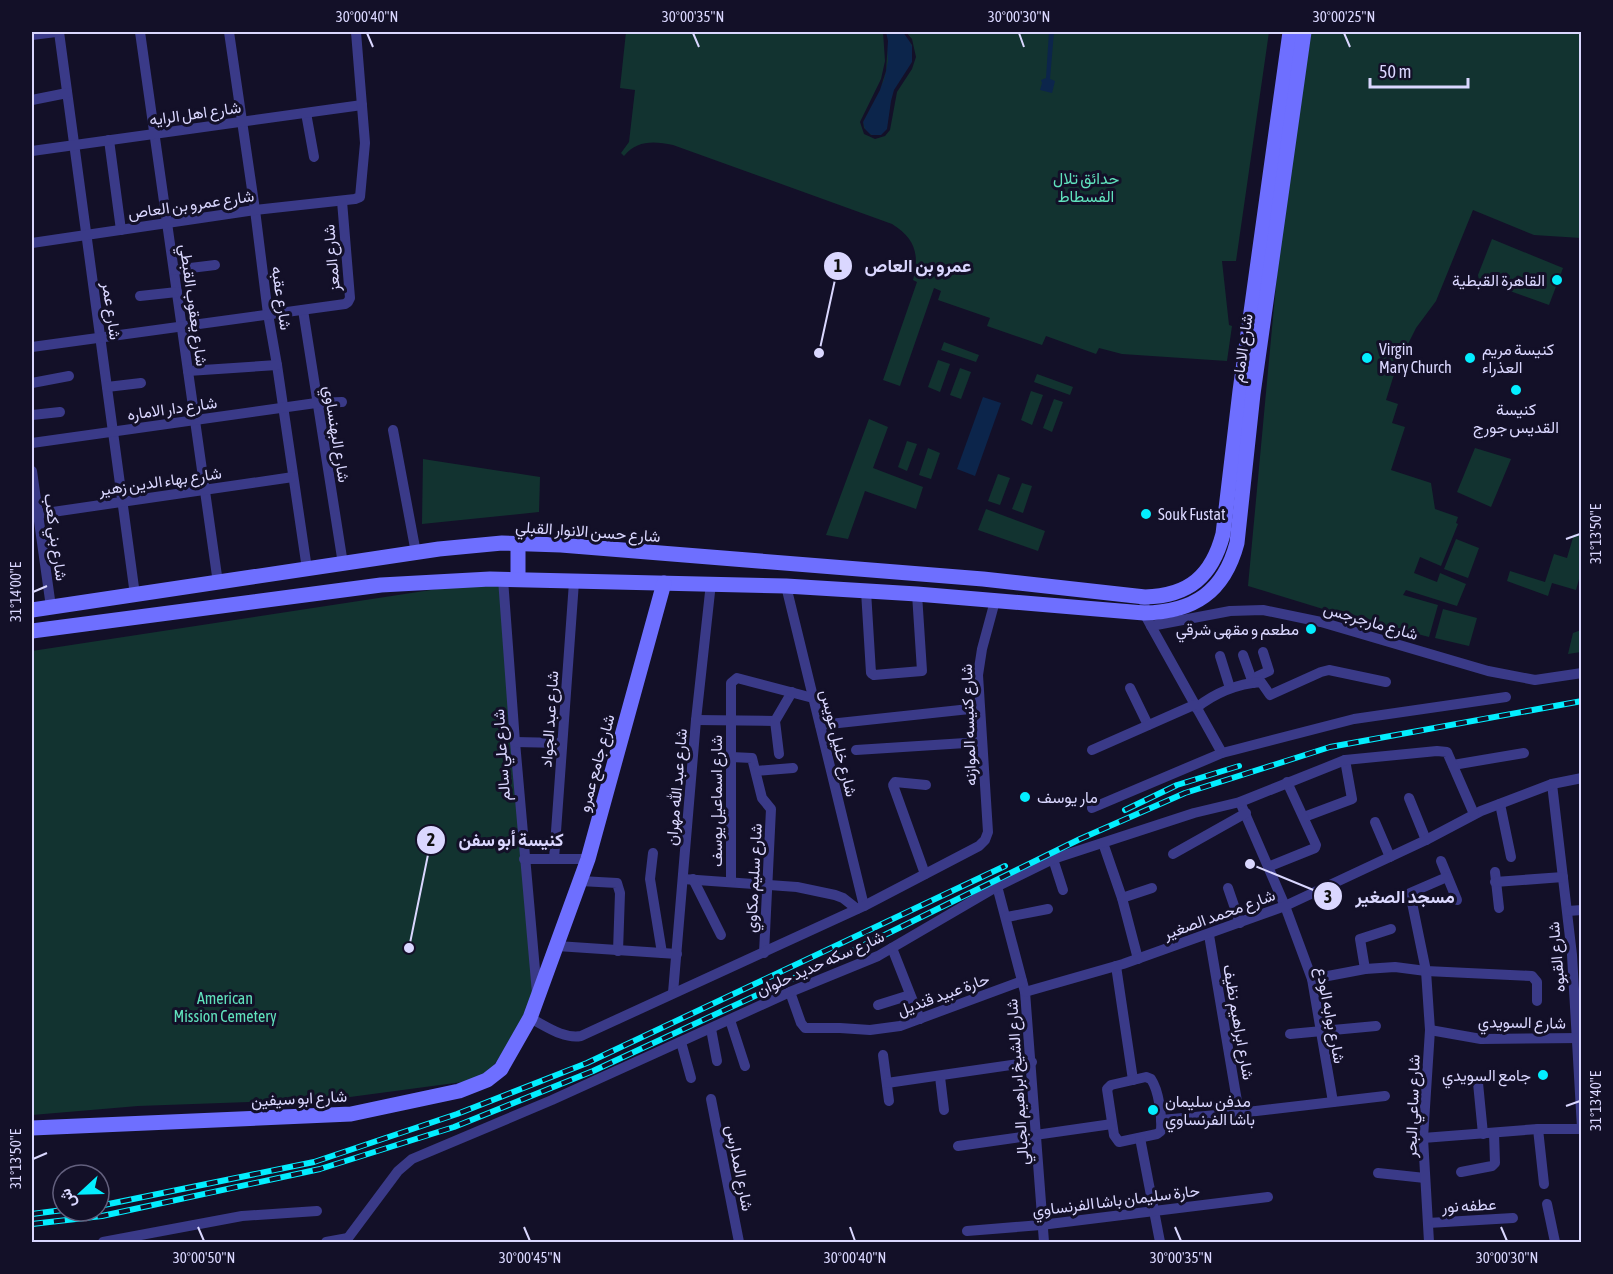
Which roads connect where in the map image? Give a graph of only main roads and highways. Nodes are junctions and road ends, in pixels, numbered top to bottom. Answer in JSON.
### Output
{"nodes":[{"id":1,"x":1290,"y":32,"type":"edge"},
{"id":2,"x":1304,"y":32,"type":"edge"},
{"id":3,"x":518,"y":544,"type":"junction"},
{"id":4,"x":833,"y":567,"type":"junction"},
{"id":5,"x":511,"y":579,"type":"junction"},
{"id":6,"x":664,"y":583,"type":"junction"},
{"id":7,"x":832,"y":589,"type":"junction"},
{"id":8,"x":32,"y":610,"type":"edge"},
{"id":9,"x":1146,"y":612,"type":"junction"},
{"id":10,"x":32,"y":631,"type":"edge"},
{"id":11,"x":530,"y":1018,"type":"joint"},
{"id":12,"x":32,"y":1128,"type":"edge"}],
"edges":[{"from":1,"to":9,"type":"main road","name":"شارع الامام"},
{"from":2,"to":9,"type":"main road","name":"شارع الامام"},
{"from":3,"to":4,"type":"main road","name":"شارع حسن الانوار القبلي"},
{"from":3,"to":5,"type":"main road"},
{"from":3,"to":8,"type":"main road","name":"شارع حسن الانوار القبلي"},
{"from":4,"to":7,"type":"main road"},
{"from":4,"to":9,"type":"main road","name":"شارع حسن الانوار القبلي"},
{"from":5,"to":6,"type":"main road"},
{"from":5,"to":10,"type":"main road"},
{"from":6,"to":7,"type":"main road"},
{"from":6,"to":11,"type":"main road","name":"شارع جامع عمرو"},
{"from":7,"to":9,"type":"main road"},
{"from":11,"to":12,"type":"main road","name":"شارع ابو سيفين"}]}
